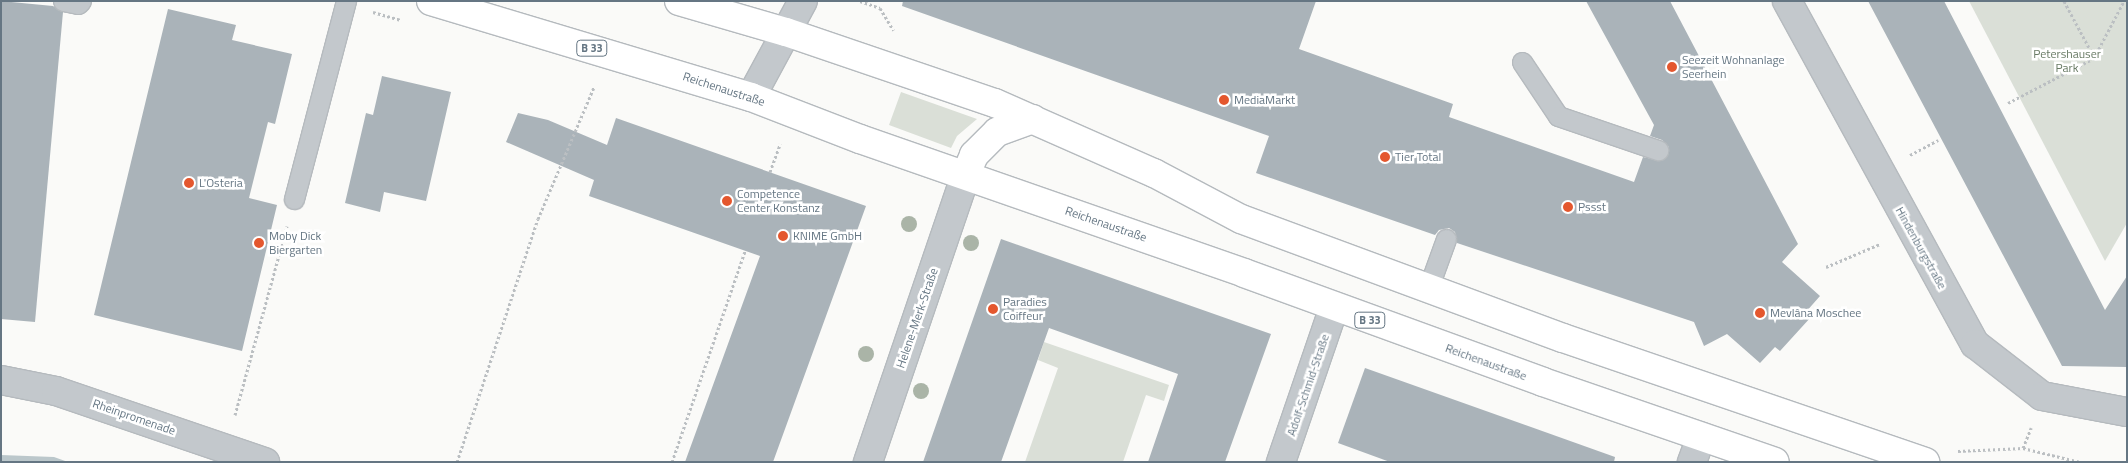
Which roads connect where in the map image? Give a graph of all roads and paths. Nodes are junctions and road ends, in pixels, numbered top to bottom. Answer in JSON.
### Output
{"nodes":[{"id":1,"x":63,"y":1,"type":"edge"},
{"id":2,"x":81,"y":1,"type":"edge"},
{"id":3,"x":346,"y":1,"type":"edge"},
{"id":4,"x":431,"y":1,"type":"edge"},
{"id":5,"x":679,"y":1,"type":"edge"},
{"id":6,"x":803,"y":1,"type":"edge"},
{"id":7,"x":860,"y":1,"type":"edge"},
{"id":8,"x":1787,"y":1,"type":"edge"},
{"id":9,"x":2064,"y":1,"type":"edge"},
{"id":10,"x":2124,"y":1,"type":"edge"},
{"id":11,"x":786,"y":32,"type":"junction"},
{"id":12,"x":896,"y":37,"type":"dead end"},
{"id":13,"x":609,"y":53,"type":"junction"},
{"id":14,"x":2094,"y":58,"type":"junction"},
{"id":15,"x":1522,"y":62,"type":"dead end"},
{"id":16,"x":752,"y":97,"type":"junction"},
{"id":17,"x":2008,"y":103,"type":"dead end"},
{"id":18,"x":1033,"y":118,"type":"junction"},
{"id":19,"x":782,"y":138,"type":"dead end"},
{"id":20,"x":1658,"y":150,"type":"dead end"},
{"id":21,"x":770,"y":172,"type":"dead end"},
{"id":22,"x":966,"y":174,"type":"junction"},
{"id":23,"x":294,"y":199,"type":"dead end"},
{"id":24,"x":1911,"y":231,"type":"junction"},
{"id":25,"x":1446,"y":239,"type":"dead end"},
{"id":26,"x":281,"y":249,"type":"dead end"},
{"id":27,"x":745,"y":251,"type":"dead end"},
{"id":28,"x":1826,"y":267,"type":"dead end"},
{"id":29,"x":1429,"y":286,"type":"junction"},
{"id":30,"x":1334,"y":307,"type":"junction"},
{"id":31,"x":1,"y":380,"type":"edge"},
{"id":32,"x":2127,"y":412,"type":"edge"},
{"id":33,"x":225,"y":448,"type":"junction"},
{"id":34,"x":1696,"y":449,"type":"edge"},
{"id":35,"x":265,"y":462,"type":"edge"},
{"id":36,"x":457,"y":462,"type":"edge"},
{"id":37,"x":672,"y":462,"type":"edge"},
{"id":38,"x":868,"y":462,"type":"edge"},
{"id":39,"x":1281,"y":462,"type":"edge"},
{"id":40,"x":1775,"y":462,"type":"edge"},
{"id":41,"x":1925,"y":462,"type":"edge"}],
"edges":[{"from":1,"to":2,"type":"lane"},
{"from":3,"to":23,"type":"lane"},
{"from":4,"to":13,"type":"main road","name":"Reichenaustraße","number":"B 33"},
{"from":5,"to":11,"type":"main road"},
{"from":6,"to":11,"type":"street"},
{"from":7,"to":12,"type":"path"},
{"from":8,"to":24,"type":"street","name":"Hindenburgstraße"},
{"from":9,"to":14,"type":"path"},
{"from":10,"to":14,"type":"path"},
{"from":11,"to":16,"type":"street"},
{"from":11,"to":18,"type":"main road"},
{"from":13,"to":16,"type":"main road","name":"Reichenaustraße","number":"B 33"},
{"from":13,"to":36,"type":"path"},
{"from":14,"to":17,"type":"path"},
{"from":15,"to":20,"type":"lane"},
{"from":16,"to":22,"type":"main road","name":"Reichenaustraße","number":"B 33"},
{"from":18,"to":22,"type":"main road"},
{"from":18,"to":29,"type":"main road"},
{"from":19,"to":21,"type":"path"},
{"from":22,"to":30,"type":"main road","name":"Reichenaustraße","number":"B 33"},
{"from":22,"to":38,"type":"street","name":"Helene-Merk-Straße"},
{"from":24,"to":28,"type":"path"},
{"from":24,"to":32,"type":"street","name":"Hindenburgstraße"},
{"from":25,"to":29,"type":"lane"},
{"from":26,"to":33,"type":"path"},
{"from":27,"to":37,"type":"path"},
{"from":29,"to":41,"type":"main road"},
{"from":30,"to":34,"type":"main road","name":"Reichenaustraße","number":"B 33"},
{"from":30,"to":39,"type":"street","name":"Adolf-Schmid-Straße"},
{"from":31,"to":33,"type":"street","name":"Rheinpromenade"},
{"from":33,"to":35,"type":"street","name":"Rheinpromenade"},
{"from":34,"to":40,"type":"main road","name":"Reichenaustraße","number":"B 33"}]}
